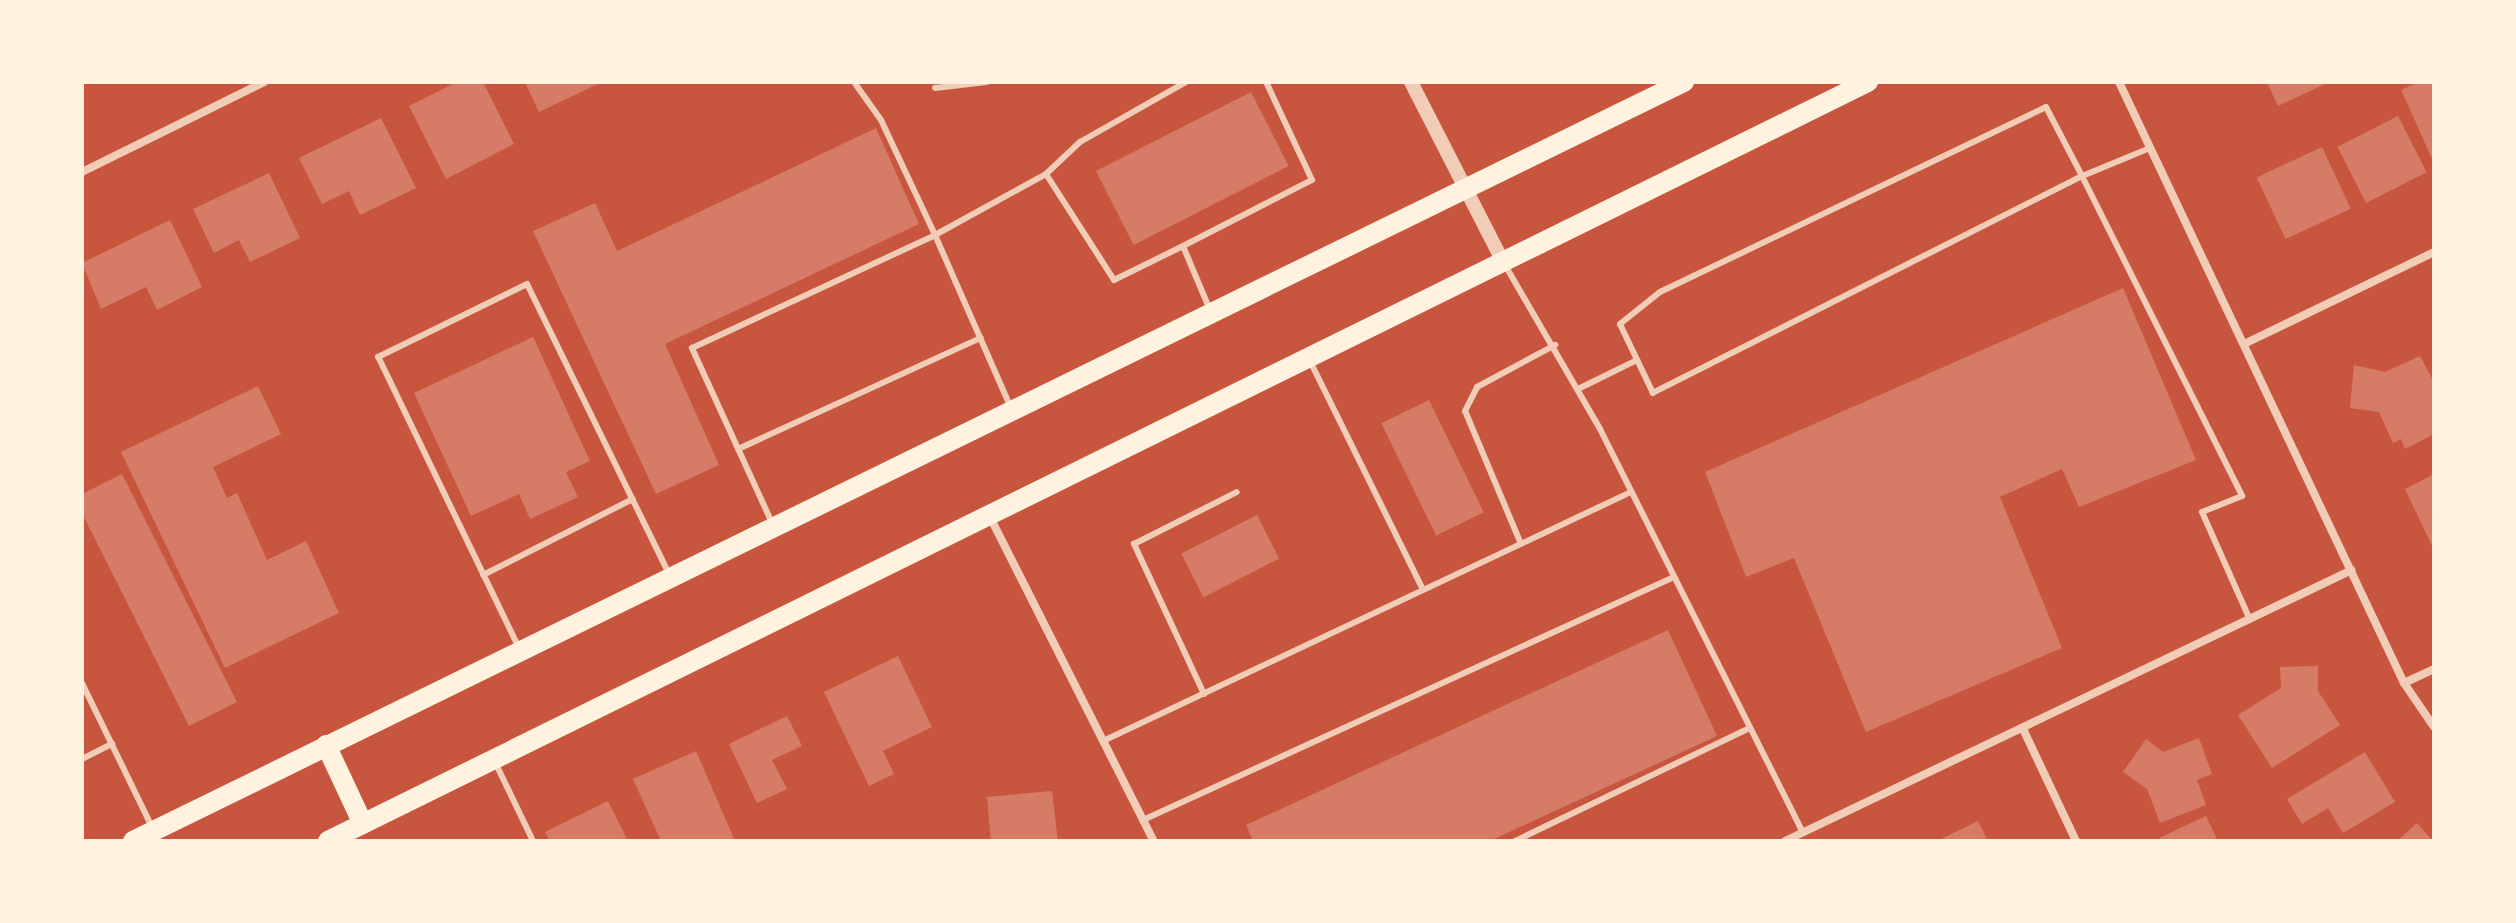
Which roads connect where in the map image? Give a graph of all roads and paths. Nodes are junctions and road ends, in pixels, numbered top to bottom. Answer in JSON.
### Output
{"nodes":[{"id":1,"x":264,"y":82,"type":"edge"},
{"id":2,"x":854,"y":82,"type":"edge"},
{"id":3,"x":987,"y":82,"type":"edge"},
{"id":4,"x":1186,"y":82,"type":"edge"},
{"id":5,"x":1266,"y":82,"type":"edge"},
{"id":6,"x":1411,"y":82,"type":"edge"},
{"id":7,"x":1684,"y":82,"type":"edge"},
{"id":8,"x":1868,"y":82,"type":"edge"},
{"id":9,"x":2119,"y":82,"type":"edge"},
{"id":10,"x":935,"y":88,"type":"dead end"},
{"id":11,"x":2150,"y":148,"type":"junction"},
{"id":12,"x":82,"y":172,"type":"edge"},
{"id":13,"x":1046,"y":174,"type":"junction"},
{"id":14,"x":2082,"y":176,"type":"junction"},
{"id":15,"x":1467,"y":191,"type":"junction"},
{"id":16,"x":935,"y":235,"type":"junction"},
{"id":17,"x":1183,"y":246,"type":"junction"},
{"id":18,"x":2434,"y":252,"type":"edge"},
{"id":19,"x":1503,"y":262,"type":"junction"},
{"id":20,"x":1211,"y":313,"type":"junction"},
{"id":21,"x":981,"y":338,"type":"junction"},
{"id":22,"x":2244,"y":344,"type":"junction"},
{"id":23,"x":1555,"y":345,"type":"junction"},
{"id":24,"x":1308,"y":358,"type":"junction"},
{"id":25,"x":1637,"y":360,"type":"junction"},
{"id":26,"x":1578,"y":389,"type":"junction"},
{"id":27,"x":1011,"y":408,"type":"junction"},
{"id":28,"x":738,"y":449,"type":"junction"},
{"id":29,"x":1237,"y":492,"type":"dead end"},
{"id":30,"x":1631,"y":492,"type":"junction"},
{"id":31,"x":633,"y":499,"type":"junction"},
{"id":32,"x":989,"y":515,"type":"junction"},
{"id":33,"x":773,"y":525,"type":"junction"},
{"id":34,"x":1521,"y":544,"type":"junction"},
{"id":35,"x":2352,"y":570,"type":"junction"},
{"id":36,"x":483,"y":575,"type":"junction"},
{"id":37,"x":670,"y":576,"type":"junction"},
{"id":38,"x":1674,"y":577,"type":"junction"},
{"id":39,"x":1423,"y":590,"type":"junction"},
{"id":40,"x":2250,"y":620,"type":"junction"},
{"id":41,"x":520,"y":650,"type":"junction"},
{"id":42,"x":2434,"y":669,"type":"edge"},
{"id":43,"x":82,"y":683,"type":"edge"},
{"id":44,"x":2404,"y":683,"type":"junction"},
{"id":45,"x":1204,"y":694,"type":"junction"},
{"id":46,"x":2434,"y":727,"type":"edge"},
{"id":47,"x":1750,"y":728,"type":"junction"},
{"id":48,"x":2024,"y":731,"type":"junction"},
{"id":49,"x":1103,"y":741,"type":"junction"},
{"id":50,"x":112,"y":744,"type":"junction"},
{"id":51,"x":326,"y":745,"type":"junction"},
{"id":52,"x":82,"y":759,"type":"edge"},
{"id":53,"x":494,"y":760,"type":"junction"},
{"id":54,"x":1143,"y":820,"type":"junction"},
{"id":55,"x":363,"y":824,"type":"junction"},
{"id":56,"x":154,"y":831,"type":"junction"},
{"id":57,"x":1803,"y":833,"type":"junction"},
{"id":58,"x":133,"y":841,"type":"edge"},
{"id":59,"x":328,"y":841,"type":"edge"},
{"id":60,"x":533,"y":841,"type":"edge"},
{"id":61,"x":1154,"y":841,"type":"edge"},
{"id":62,"x":1515,"y":841,"type":"edge"},
{"id":63,"x":1785,"y":841,"type":"edge"},
{"id":64,"x":2076,"y":841,"type":"edge"}],
"edges":[{"from":1,"to":12,"type":"street"},
{"from":2,"to":16,"type":"lane"},
{"from":3,"to":10,"type":"lane"},
{"from":4,"to":13,"type":"lane"},
{"from":5,"to":17,"type":"lane"},
{"from":6,"to":15,"type":"street"},
{"from":7,"to":15,"type":"main road"},
{"from":8,"to":19,"type":"main road"},
{"from":9,"to":11,"type":"street"},
{"from":11,"to":14,"type":"lane"},
{"from":11,"to":22,"type":"street"},
{"from":13,"to":16,"type":"lane"},
{"from":13,"to":17,"type":"lane"},
{"from":14,"to":25,"type":"lane"},
{"from":14,"to":25,"type":"lane"},
{"from":14,"to":40,"type":"lane"},
{"from":15,"to":19,"type":"street"},
{"from":15,"to":20,"type":"main road"},
{"from":16,"to":21,"type":"lane"},
{"from":16,"to":28,"type":"lane"},
{"from":17,"to":20,"type":"lane"},
{"from":18,"to":22,"type":"street"},
{"from":19,"to":23,"type":"lane"},
{"from":19,"to":24,"type":"main road"},
{"from":20,"to":27,"type":"main road"},
{"from":21,"to":27,"type":"lane"},
{"from":21,"to":28,"type":"lane"},
{"from":22,"to":35,"type":"street"},
{"from":23,"to":26,"type":"lane"},
{"from":23,"to":34,"type":"lane"},
{"from":24,"to":32,"type":"main road"},
{"from":24,"to":39,"type":"lane"},
{"from":25,"to":26,"type":"lane"},
{"from":26,"to":30,"type":"lane"},
{"from":27,"to":33,"type":"main road"},
{"from":28,"to":33,"type":"lane"},
{"from":29,"to":45,"type":"lane"},
{"from":30,"to":34,"type":"lane"},
{"from":30,"to":38,"type":"lane"},
{"from":31,"to":36,"type":"lane"},
{"from":31,"to":36,"type":"lane"},
{"from":31,"to":37,"type":"lane"},
{"from":32,"to":49,"type":"street"},
{"from":32,"to":53,"type":"main road"},
{"from":33,"to":37,"type":"main road"},
{"from":34,"to":39,"type":"lane"},
{"from":35,"to":40,"type":"street"},
{"from":35,"to":44,"type":"street"},
{"from":36,"to":41,"type":"lane"},
{"from":37,"to":41,"type":"main road"},
{"from":38,"to":47,"type":"lane"},
{"from":38,"to":54,"type":"lane"},
{"from":39,"to":45,"type":"lane"},
{"from":40,"to":48,"type":"street"},
{"from":41,"to":51,"type":"main road"},
{"from":42,"to":44,"type":"street"},
{"from":43,"to":50,"type":"lane"},
{"from":44,"to":46,"type":"street"},
{"from":45,"to":49,"type":"lane"},
{"from":47,"to":57,"type":"lane"},
{"from":47,"to":62,"type":"lane"},
{"from":48,"to":57,"type":"street"},
{"from":48,"to":64,"type":"street"},
{"from":49,"to":54,"type":"street"},
{"from":50,"to":52,"type":"lane"},
{"from":50,"to":56,"type":"lane"},
{"from":51,"to":55,"type":"main road"},
{"from":51,"to":56,"type":"main road"},
{"from":53,"to":55,"type":"main road"},
{"from":53,"to":60,"type":"lane"},
{"from":54,"to":61,"type":"street"},
{"from":55,"to":59,"type":"main road"},
{"from":56,"to":58,"type":"main road"},
{"from":57,"to":63,"type":"street"}]}
